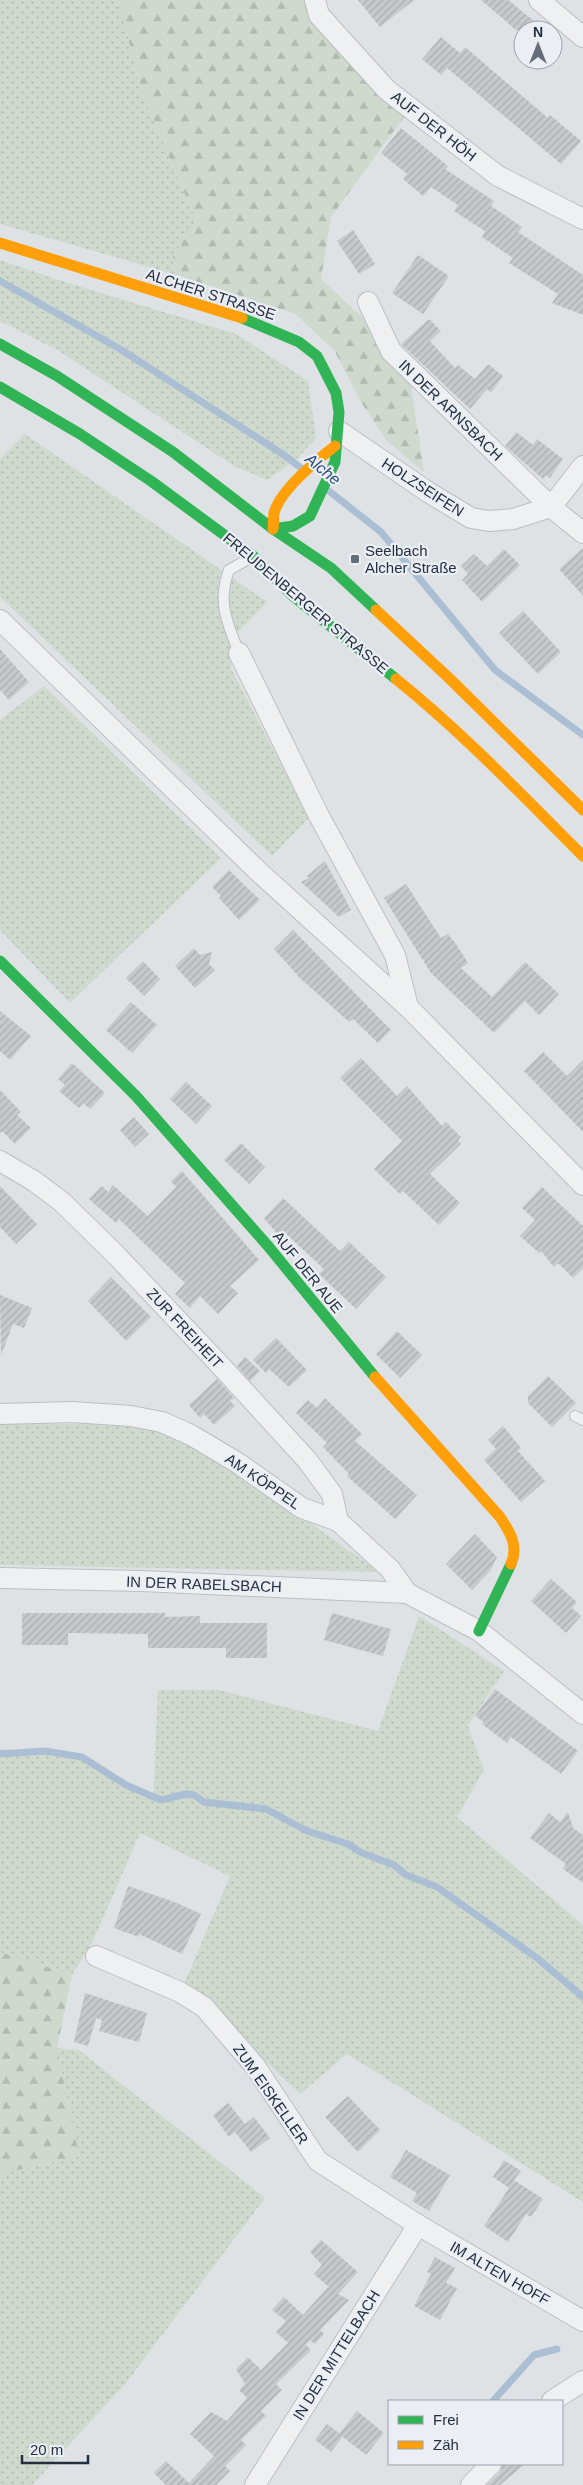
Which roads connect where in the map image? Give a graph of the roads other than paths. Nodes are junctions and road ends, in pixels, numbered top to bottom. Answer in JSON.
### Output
{"nodes":[{"id":1,"x":315,"y":0,"type":"edge"},
{"id":2,"x":539,"y":0,"type":"edge"},
{"id":3,"x":583,"y":37,"type":"edge"},
{"id":4,"x":583,"y":219,"type":"edge"},
{"id":5,"x":0,"y":243,"type":"edge"},
{"id":6,"x":368,"y":302,"type":"dead end"},
{"id":7,"x":0,"y":344,"type":"edge"},
{"id":8,"x":0,"y":387,"type":"edge"},
{"id":9,"x":337,"y":439,"type":"junction"},
{"id":10,"x":583,"y":466,"type":"edge"},
{"id":11,"x":551,"y":507,"type":"junction"},
{"id":12,"x":271,"y":532,"type":"junction"},
{"id":13,"x":583,"y":533,"type":"edge"},
{"id":14,"x":255,"y":553,"type":"junction"},
{"id":15,"x":0,"y":620,"type":"edge"},
{"id":16,"x":239,"y":653,"type":"joint"},
{"id":17,"x":583,"y":810,"type":"edge"},
{"id":18,"x":583,"y":856,"type":"edge"},
{"id":19,"x":0,"y":961,"type":"edge"},
{"id":20,"x":408,"y":1007,"type":"junction"},
{"id":21,"x":0,"y":1161,"type":"edge"},
{"id":22,"x":583,"y":1185,"type":"edge"},
{"id":23,"x":0,"y":1414,"type":"edge"},
{"id":24,"x":338,"y":1521,"type":"junction"},
{"id":25,"x":0,"y":1578,"type":"edge"},
{"id":26,"x":407,"y":1593,"type":"junction"},
{"id":27,"x":479,"y":1631,"type":"junction"},
{"id":28,"x":583,"y":1714,"type":"edge"},
{"id":29,"x":96,"y":1956,"type":"dead end"},
{"id":30,"x":418,"y":2225,"type":"junction"},
{"id":31,"x":583,"y":2321,"type":"edge"},
{"id":32,"x":583,"y":2381,"type":"edge"},
{"id":33,"x":554,"y":2400,"type":"edge"},
{"id":34,"x":490,"y":2465,"type":"edge"},
{"id":35,"x":255,"y":2485,"type":"edge"},
{"id":36,"x":471,"y":2485,"type":"edge"}],
"edges":[{"from":1,"to":4,"type":"street","name":"AUF DER HÖH"},
{"from":2,"to":3,"type":"street"},
{"from":5,"to":9,"type":"street","name":"ALCHER STRASSE"},
{"from":6,"to":11,"type":"street","name":"IN DER ARNSBACH"},
{"from":7,"to":12,"type":"street"},
{"from":8,"to":14,"type":"street","name":"FREUDENBERGER STRASSE"},
{"from":9,"to":11,"type":"street","name":"HOLZSEIFEN"},
{"from":9,"to":12,"type":"street"},
{"from":9,"to":12,"type":"street","name":"ALCHER STRASSE"},
{"from":10,"to":11,"type":"street"},
{"from":11,"to":13,"type":"street","name":"IN DER ARNSBACH"},
{"from":12,"to":17,"type":"street"},
{"from":14,"to":16,"type":"lane"},
{"from":14,"to":18,"type":"street","name":"FREUDENBERGER STRASSE"},
{"from":15,"to":20,"type":"street"},
{"from":16,"to":20,"type":"street"},
{"from":19,"to":27,"type":"street","name":"AUF DER AUE"},
{"from":20,"to":22,"type":"street"},
{"from":21,"to":24,"type":"street","name":"ZUR FREIHEIT"},
{"from":23,"to":24,"type":"street","name":"AM KÖPPEL"},
{"from":24,"to":26,"type":"street","name":"AM KÖPPEL"},
{"from":25,"to":26,"type":"street","name":"IN DER RABELSBACH"},
{"from":26,"to":27,"type":"street","name":"AM KÖPPEL"},
{"from":27,"to":28,"type":"street","name":"AM KÖPPEL"},
{"from":29,"to":30,"type":"street","name":"ZUM EISKELLER"},
{"from":30,"to":31,"type":"street","name":"IM ALTEN HOFF"},
{"from":30,"to":35,"type":"street","name":"IN DER MITTELBACH"},
{"from":32,"to":33,"type":"street"},
{"from":34,"to":36,"type":"street"}]}
